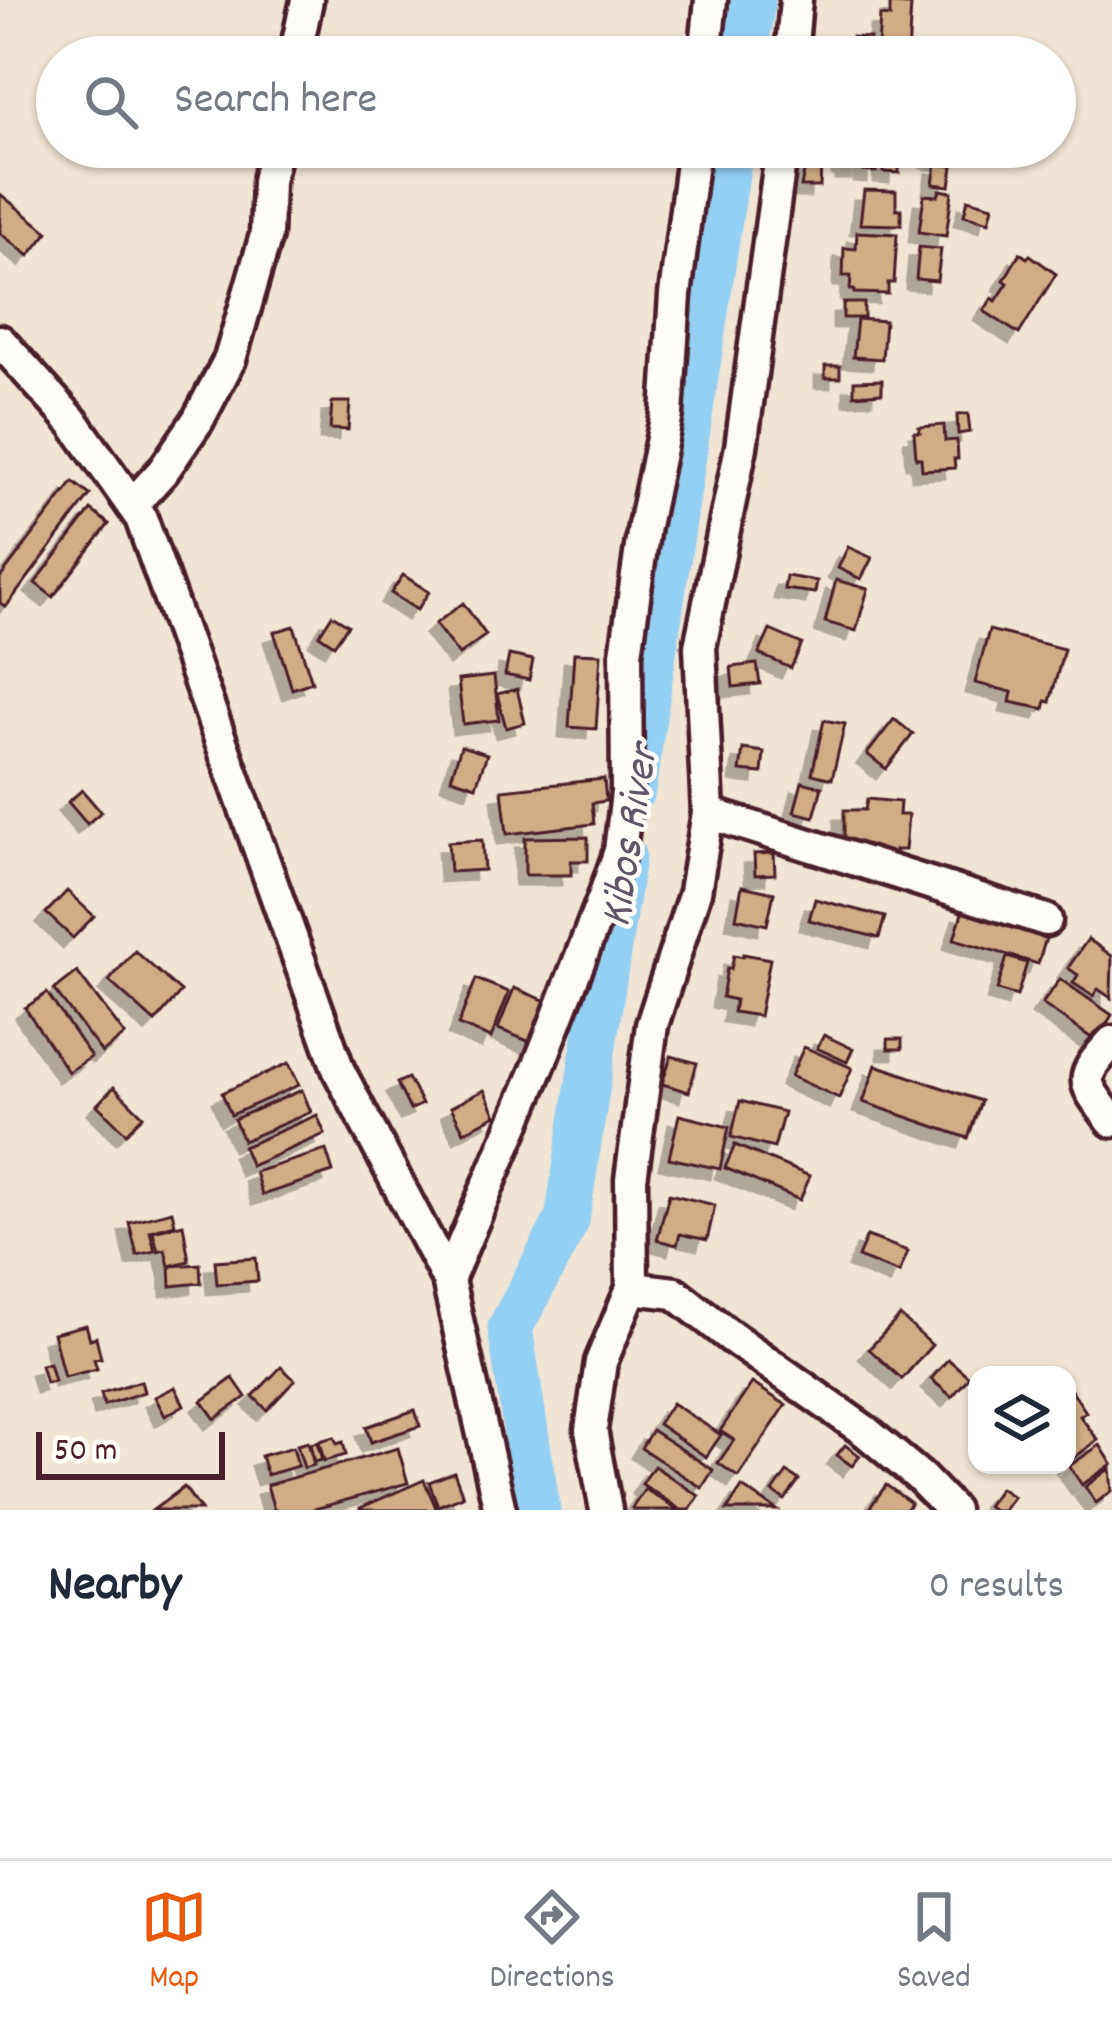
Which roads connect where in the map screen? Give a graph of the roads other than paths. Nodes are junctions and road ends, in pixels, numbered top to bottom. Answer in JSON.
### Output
{"nodes":[{"id":1,"x":307,"y":0,"type":"edge"},
{"id":2,"x":711,"y":0,"type":"edge"},
{"id":3,"x":796,"y":0,"type":"edge"},
{"id":4,"x":299,"y":36,"type":"edge"},
{"id":5,"x":707,"y":36,"type":"edge"},
{"id":6,"x":793,"y":36,"type":"edge"},
{"id":7,"x":271,"y":168,"type":"edge"},
{"id":8,"x":691,"y":168,"type":"edge"},
{"id":9,"x":779,"y":168,"type":"edge"},
{"id":10,"x":0,"y":341,"type":"edge"},
{"id":11,"x":132,"y":505,"type":"junction"},
{"id":12,"x":708,"y":813,"type":"junction"},
{"id":13,"x":1046,"y":920,"type":"dead end"},
{"id":14,"x":1112,"y":1042,"type":"edge"},
{"id":15,"x":1112,"y":1121,"type":"edge"},
{"id":16,"x":448,"y":1280,"type":"junction"},
{"id":17,"x":632,"y":1288,"type":"junction"},
{"id":18,"x":500,"y":1510,"type":"edge"},
{"id":19,"x":606,"y":1510,"type":"edge"},
{"id":20,"x":952,"y":1510,"type":"edge"}],
"edges":[{"from":1,"to":4,"type":"street"},
{"from":2,"to":5,"type":"street"},
{"from":3,"to":6,"type":"street"},
{"from":7,"to":11,"type":"street"},
{"from":8,"to":16,"type":"street"},
{"from":9,"to":12,"type":"street"},
{"from":10,"to":11,"type":"street"},
{"from":11,"to":16,"type":"street"},
{"from":12,"to":13,"type":"street"},
{"from":12,"to":17,"type":"street"},
{"from":14,"to":15,"type":"street"},
{"from":16,"to":18,"type":"street"},
{"from":17,"to":19,"type":"street"},
{"from":17,"to":20,"type":"street"}]}
